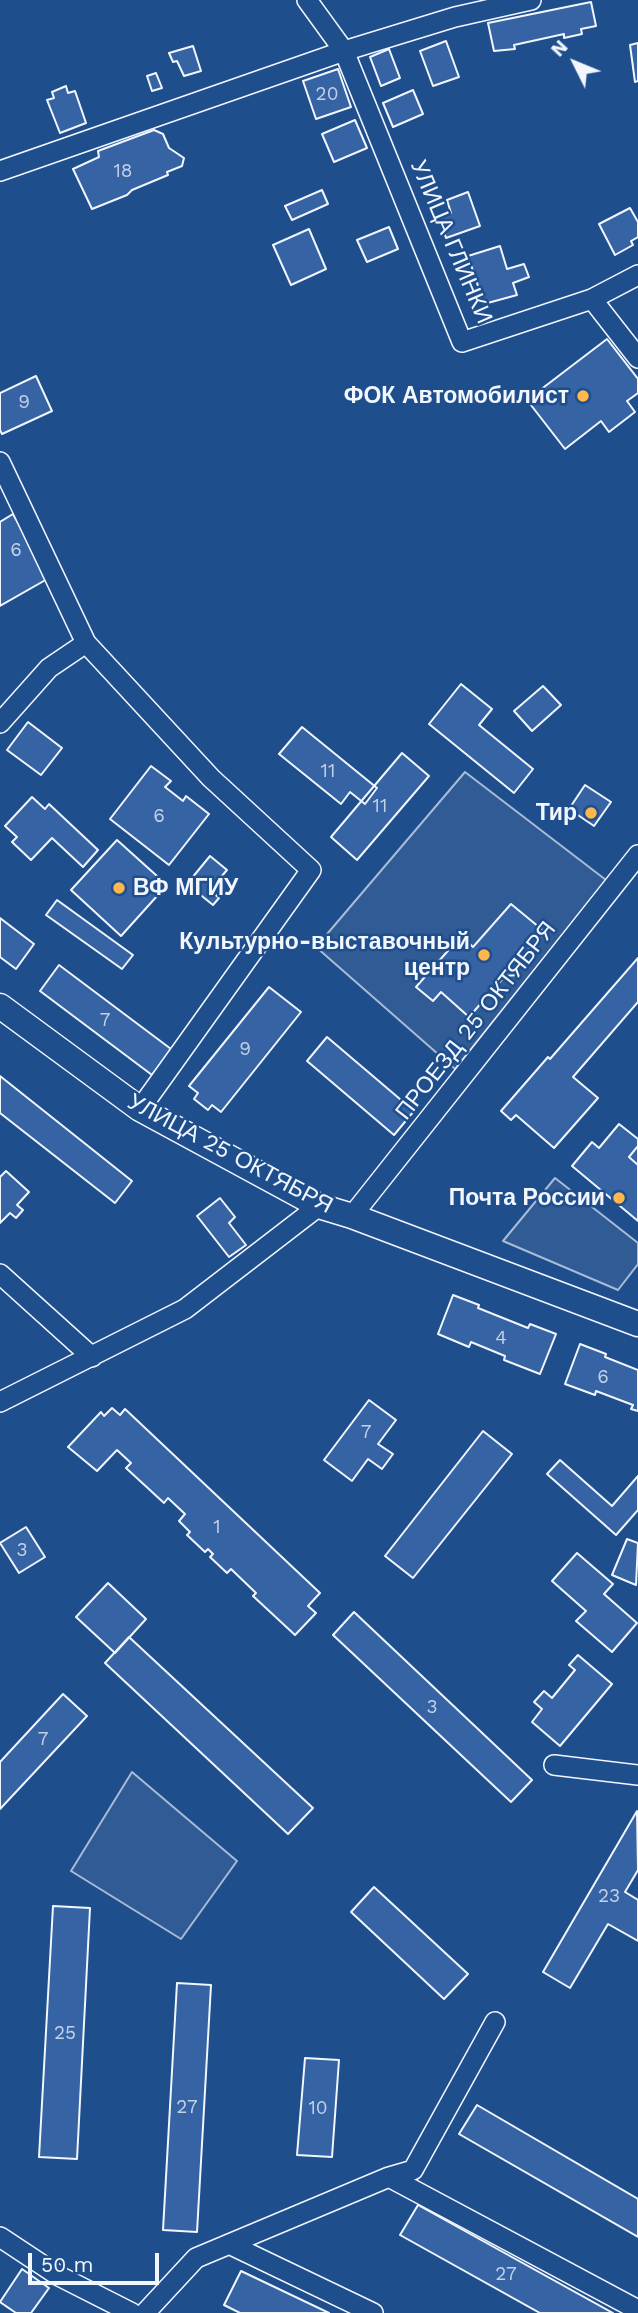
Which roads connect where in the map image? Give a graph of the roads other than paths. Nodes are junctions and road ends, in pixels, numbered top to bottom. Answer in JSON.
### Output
{"nodes":[{"id":1,"x":307,"y":0,"type":"edge"},
{"id":2,"x":529,"y":0,"type":"edge"},
{"id":3,"x":344,"y":51,"type":"junction"},
{"id":4,"x":0,"y":171,"type":"edge"},
{"id":5,"x":638,"y":275,"type":"edge"},
{"id":6,"x":592,"y":299,"type":"junction"},
{"id":7,"x":638,"y":358,"type":"edge"},
{"id":8,"x":0,"y":463,"type":"edge"},
{"id":9,"x":86,"y":643,"type":"junction"},
{"id":10,"x":0,"y":723,"type":"edge"},
{"id":11,"x":638,"y":855,"type":"edge"},
{"id":12,"x":0,"y":1006,"type":"edge"},
{"id":13,"x":140,"y":1109,"type":"junction"},
{"id":14,"x":319,"y":1206,"type":"junction"},
{"id":15,"x":352,"y":1216,"type":"junction"},
{"id":16,"x":0,"y":1274,"type":"edge"},
{"id":17,"x":638,"y":1324,"type":"edge"},
{"id":18,"x":92,"y":1357,"type":"junction"},
{"id":19,"x":0,"y":1402,"type":"edge"},
{"id":20,"x":554,"y":1765,"type":"dead end"},
{"id":21,"x":638,"y":1775,"type":"edge"},
{"id":22,"x":495,"y":2022,"type":"dead end"},
{"id":23,"x":389,"y":2177,"type":"junction"},
{"id":24,"x":0,"y":2237,"type":"edge"},
{"id":25,"x":229,"y":2244,"type":"junction"},
{"id":26,"x":638,"y":2310,"type":"edge"},
{"id":27,"x":132,"y":2313,"type":"edge"},
{"id":28,"x":145,"y":2313,"type":"edge"},
{"id":29,"x":373,"y":2313,"type":"edge"}],
"edges":[{"from":1,"to":3,"type":"street","name":"УЛИЦА ГЛИНКИ"},
{"from":2,"to":3,"type":"street"},
{"from":3,"to":4,"type":"street"},
{"from":3,"to":6,"type":"street","name":"УЛИЦА ГЛИНКИ"},
{"from":5,"to":6,"type":"street","name":"УЛИЦА ГЛИНКИ"},
{"from":6,"to":7,"type":"street"},
{"from":8,"to":9,"type":"street"},
{"from":9,"to":10,"type":"street"},
{"from":9,"to":13,"type":"street"},
{"from":11,"to":15,"type":"street","name":"ПРОЕЗД 25 ОКТЯБРЯ"},
{"from":12,"to":13,"type":"main road","name":"УЛИЦА 25 ОКТЯБРЯ"},
{"from":13,"to":14,"type":"main road","name":"УЛИЦА 25 ОКТЯБРЯ"},
{"from":14,"to":15,"type":"main road","name":"УЛИЦА 25 ОКТЯБРЯ"},
{"from":14,"to":18,"type":"street"},
{"from":15,"to":17,"type":"main road","name":"УЛИЦА 25 ОКТЯБРЯ"},
{"from":16,"to":18,"type":"street"},
{"from":18,"to":19,"type":"street"},
{"from":20,"to":21,"type":"street"},
{"from":22,"to":23,"type":"street"},
{"from":23,"to":25,"type":"street"},
{"from":23,"to":26,"type":"street"},
{"from":24,"to":27,"type":"street"},
{"from":25,"to":28,"type":"street"},
{"from":25,"to":29,"type":"street"}]}
